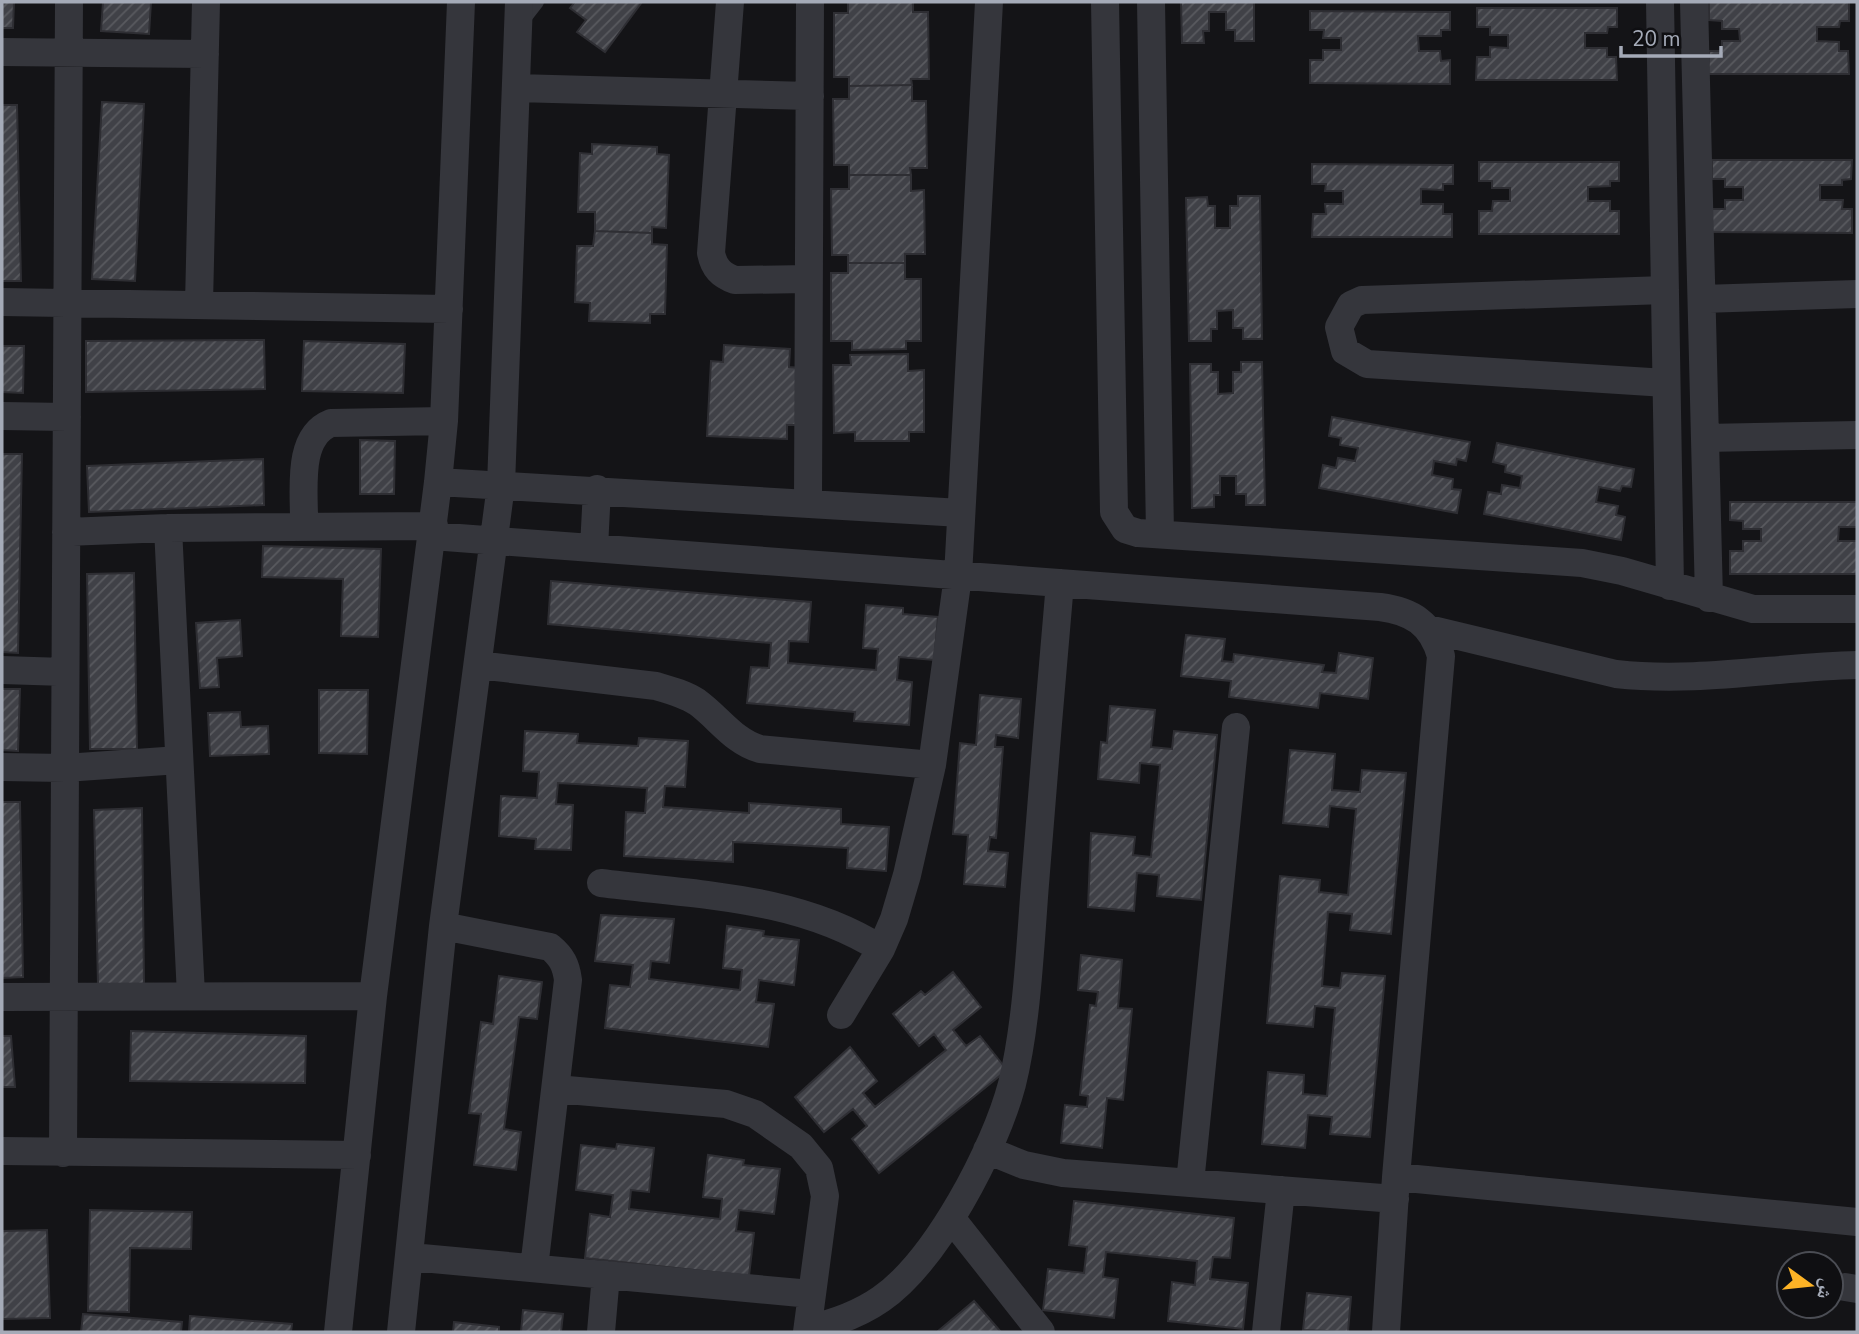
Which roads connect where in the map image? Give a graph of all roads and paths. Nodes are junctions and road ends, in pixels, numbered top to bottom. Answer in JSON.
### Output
{"nodes":[{"id":1,"x":69,"y":2,"type":"edge"},
{"id":2,"x":206,"y":2,"type":"edge"},
{"id":3,"x":461,"y":2,"type":"edge"},
{"id":4,"x":537,"y":2,"type":"edge"},
{"id":5,"x":730,"y":2,"type":"edge"},
{"id":6,"x":810,"y":2,"type":"edge"},
{"id":7,"x":989,"y":2,"type":"edge"},
{"id":8,"x":1105,"y":2,"type":"edge"},
{"id":9,"x":1150,"y":2,"type":"edge"},
{"id":10,"x":1660,"y":2,"type":"edge"},
{"id":11,"x":1694,"y":2,"type":"edge"},
{"id":12,"x":518,"y":14,"type":"edge"},
{"id":13,"x":2,"y":52,"type":"edge"},
{"id":14,"x":205,"y":54,"type":"junction"},
{"id":15,"x":69,"y":55,"type":"junction"},
{"id":16,"x":516,"y":88,"type":"junction"},
{"id":17,"x":721,"y":96,"type":"junction"},
{"id":18,"x":810,"y":96,"type":"junction"},
{"id":19,"x":808,"y":279,"type":"junction"},
{"id":20,"x":1665,"y":290,"type":"junction"},
{"id":21,"x":1857,"y":294,"type":"edge"},
{"id":22,"x":1702,"y":299,"type":"junction"},
{"id":23,"x":2,"y":302,"type":"edge"},
{"id":24,"x":68,"y":304,"type":"junction"},
{"id":25,"x":199,"y":304,"type":"junction"},
{"id":26,"x":449,"y":309,"type":"junction"},
{"id":27,"x":1667,"y":383,"type":"junction"},
{"id":28,"x":2,"y":416,"type":"edge"},
{"id":29,"x":67,"y":417,"type":"junction"},
{"id":30,"x":444,"y":421,"type":"junction"},
{"id":31,"x":1857,"y":435,"type":"edge"},
{"id":32,"x":1705,"y":438,"type":"junction"},
{"id":33,"x":439,"y":482,"type":"junction"},
{"id":34,"x":501,"y":485,"type":"junction"},
{"id":35,"x":597,"y":489,"type":"junction"},
{"id":36,"x":808,"y":502,"type":"junction"},
{"id":37,"x":961,"y":513,"type":"junction"},
{"id":38,"x":304,"y":527,"type":"junction"},
{"id":39,"x":168,"y":528,"type":"junction"},
{"id":40,"x":433,"y":531,"type":"junction"},
{"id":41,"x":66,"y":532,"type":"junction"},
{"id":42,"x":1160,"y":534,"type":"junction"},
{"id":43,"x":495,"y":541,"type":"junction"},
{"id":44,"x":594,"y":548,"type":"junction"},
{"id":45,"x":958,"y":576,"type":"junction"},
{"id":46,"x":1059,"y":583,"type":"junction"},
{"id":47,"x":1670,"y":586,"type":"junction"},
{"id":48,"x":1709,"y":598,"type":"junction"},
{"id":49,"x":1857,"y":609,"type":"edge"},
{"id":50,"x":1429,"y":629,"type":"junction"},
{"id":51,"x":478,"y":665,"type":"junction"},
{"id":52,"x":1857,"y":665,"type":"edge"},
{"id":53,"x":2,"y":670,"type":"edge"},
{"id":54,"x":65,"y":672,"type":"junction"},
{"id":55,"x":1236,"y":727,"type":"dead end"},
{"id":56,"x":179,"y":760,"type":"junction"},
{"id":57,"x":932,"y":765,"type":"junction"},
{"id":58,"x":2,"y":767,"type":"edge"},
{"id":59,"x":65,"y":768,"type":"junction"},
{"id":60,"x":601,"y":883,"type":"dead end"},
{"id":61,"x":443,"y":926,"type":"junction"},
{"id":62,"x":881,"y":949,"type":"junction"},
{"id":63,"x":191,"y":995,"type":"junction"},
{"id":64,"x":373,"y":996,"type":"junction"},
{"id":65,"x":2,"y":997,"type":"edge"},
{"id":66,"x":64,"y":999,"type":"junction"},
{"id":67,"x":841,"y":1015,"type":"dead end"},
{"id":68,"x":556,"y":1089,"type":"junction"},
{"id":69,"x":987,"y":1150,"type":"junction"},
{"id":70,"x":2,"y":1151,"type":"edge"},
{"id":71,"x":63,"y":1153,"type":"junction"},
{"id":72,"x":357,"y":1155,"type":"junction"},
{"id":73,"x":1190,"y":1183,"type":"junction"},
{"id":74,"x":1395,"y":1188,"type":"junction"},
{"id":75,"x":1281,"y":1190,"type":"junction"},
{"id":76,"x":951,"y":1218,"type":"junction"},
{"id":77,"x":1857,"y":1222,"type":"edge"},
{"id":78,"x":411,"y":1257,"type":"junction"},
{"id":79,"x":534,"y":1268,"type":"junction"},
{"id":80,"x":606,"y":1275,"type":"junction"},
{"id":81,"x":811,"y":1294,"type":"junction"},
{"id":82,"x":807,"y":1331,"type":"edge"},
{"id":83,"x":338,"y":1332,"type":"edge"},
{"id":84,"x":401,"y":1332,"type":"edge"},
{"id":85,"x":601,"y":1332,"type":"edge"},
{"id":86,"x":1041,"y":1332,"type":"edge"},
{"id":87,"x":1266,"y":1332,"type":"edge"},
{"id":88,"x":1387,"y":1332,"type":"edge"}],
"edges":[{"from":1,"to":15,"type":"street"},
{"from":2,"to":14,"type":"street"},
{"from":3,"to":26,"type":"street"},
{"from":4,"to":12,"type":"lane"},
{"from":5,"to":17,"type":"street"},
{"from":6,"to":18,"type":"street"},
{"from":7,"to":37,"type":"street"},
{"from":8,"to":42,"type":"street"},
{"from":9,"to":42,"type":"street"},
{"from":10,"to":20,"type":"street"},
{"from":11,"to":22,"type":"street"},
{"from":12,"to":16,"type":"street"},
{"from":13,"to":15,"type":"street"},
{"from":14,"to":15,"type":"street"},
{"from":14,"to":25,"type":"street"},
{"from":15,"to":24,"type":"street"},
{"from":16,"to":17,"type":"street"},
{"from":16,"to":34,"type":"street"},
{"from":17,"to":18,"type":"street"},
{"from":17,"to":19,"type":"street"},
{"from":18,"to":19,"type":"street"},
{"from":19,"to":36,"type":"street"},
{"from":20,"to":27,"type":"street"},
{"from":20,"to":27,"type":"street"},
{"from":21,"to":22,"type":"street"},
{"from":22,"to":32,"type":"street"},
{"from":23,"to":24,"type":"street"},
{"from":24,"to":25,"type":"street"},
{"from":24,"to":29,"type":"street"},
{"from":25,"to":26,"type":"street"},
{"from":26,"to":30,"type":"street"},
{"from":27,"to":47,"type":"street"},
{"from":28,"to":29,"type":"street"},
{"from":29,"to":41,"type":"street"},
{"from":30,"to":33,"type":"street"},
{"from":30,"to":38,"type":"street"},
{"from":31,"to":32,"type":"street"},
{"from":32,"to":48,"type":"street"},
{"from":33,"to":34,"type":"street"},
{"from":33,"to":40,"type":"street"},
{"from":34,"to":35,"type":"street"},
{"from":34,"to":43,"type":"street"},
{"from":35,"to":36,"type":"street"},
{"from":35,"to":44,"type":"street"},
{"from":36,"to":37,"type":"street"},
{"from":37,"to":45,"type":"street"},
{"from":38,"to":39,"type":"street"},
{"from":38,"to":40,"type":"street"},
{"from":39,"to":41,"type":"street"},
{"from":39,"to":56,"type":"street"},
{"from":40,"to":43,"type":"street"},
{"from":40,"to":64,"type":"street"},
{"from":41,"to":54,"type":"street"},
{"from":42,"to":47,"type":"street"},
{"from":43,"to":44,"type":"street"},
{"from":43,"to":51,"type":"street"},
{"from":44,"to":45,"type":"street"},
{"from":45,"to":46,"type":"street"},
{"from":45,"to":57,"type":"street"},
{"from":46,"to":50,"type":"street"},
{"from":46,"to":69,"type":"street"},
{"from":47,"to":48,"type":"street"},
{"from":48,"to":49,"type":"street"},
{"from":50,"to":52,"type":"street"},
{"from":50,"to":74,"type":"street"},
{"from":51,"to":57,"type":"street"},
{"from":51,"to":61,"type":"street"},
{"from":53,"to":54,"type":"street"},
{"from":54,"to":59,"type":"street"},
{"from":55,"to":73,"type":"street"},
{"from":56,"to":59,"type":"street"},
{"from":56,"to":63,"type":"street"},
{"from":57,"to":62,"type":"street"},
{"from":58,"to":59,"type":"street"},
{"from":59,"to":66,"type":"street"},
{"from":60,"to":62,"type":"street"},
{"from":61,"to":68,"type":"street"},
{"from":61,"to":78,"type":"street"},
{"from":62,"to":67,"type":"street"},
{"from":63,"to":64,"type":"street"},
{"from":63,"to":66,"type":"street"},
{"from":64,"to":72,"type":"street"},
{"from":65,"to":66,"type":"street"},
{"from":66,"to":71,"type":"street"},
{"from":68,"to":79,"type":"street"},
{"from":68,"to":81,"type":"street"},
{"from":69,"to":73,"type":"street"},
{"from":69,"to":76,"type":"street"},
{"from":70,"to":71,"type":"street"},
{"from":71,"to":72,"type":"street"},
{"from":72,"to":83,"type":"street"},
{"from":73,"to":75,"type":"street"},
{"from":74,"to":75,"type":"street"},
{"from":74,"to":77,"type":"street"},
{"from":74,"to":88,"type":"street"},
{"from":75,"to":87,"type":"street"},
{"from":76,"to":82,"type":"street"},
{"from":76,"to":86,"type":"street"},
{"from":78,"to":79,"type":"street"},
{"from":78,"to":84,"type":"street"},
{"from":79,"to":80,"type":"street"},
{"from":80,"to":81,"type":"street"},
{"from":80,"to":85,"type":"street"},
{"from":81,"to":82,"type":"street"}]}
